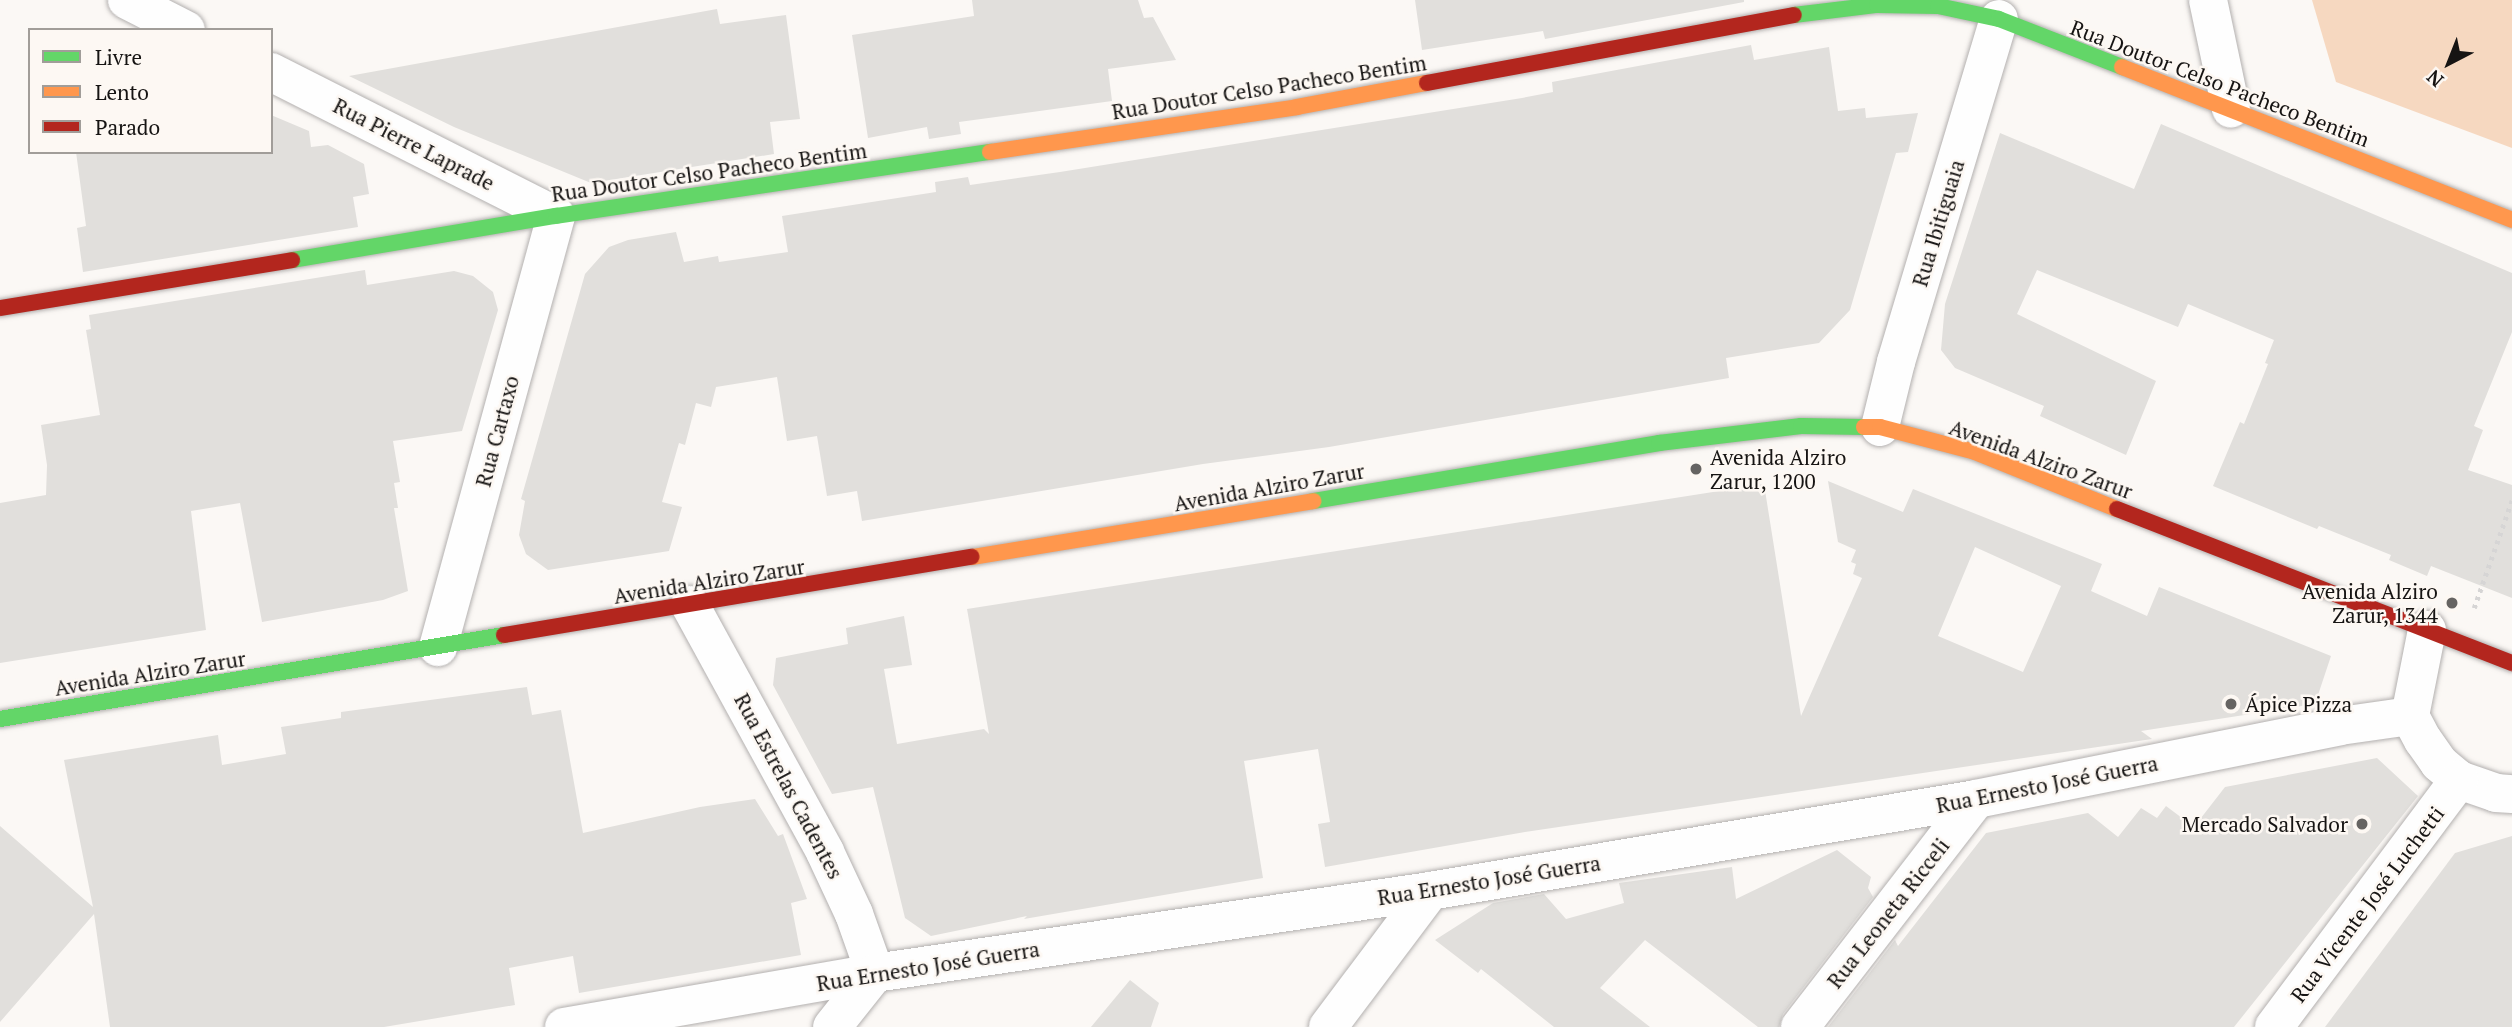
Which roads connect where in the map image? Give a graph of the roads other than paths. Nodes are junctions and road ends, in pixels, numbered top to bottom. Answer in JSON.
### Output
{"nodes":[{"id":1,"x":127,"y":0,"type":"edge"},
{"id":2,"x":2208,"y":0,"type":"edge"},
{"id":3,"x":1999,"y":19,"type":"junction"},
{"id":4,"x":182,"y":28,"type":"edge"},
{"id":5,"x":273,"y":73,"type":"edge"},
{"id":6,"x":2231,"y":109,"type":"junction"},
{"id":7,"x":556,"y":216,"type":"junction"},
{"id":8,"x":2512,"y":220,"type":"edge"},
{"id":9,"x":0,"y":308,"type":"edge"},
{"id":10,"x":1880,"y":427,"type":"junction"},
{"id":11,"x":690,"y":605,"type":"junction"},
{"id":12,"x":2444,"y":637,"type":"junction"},
{"id":13,"x":438,"y":647,"type":"junction"},
{"id":14,"x":2512,"y":663,"type":"edge"},
{"id":15,"x":2410,"y":716,"type":"junction"},
{"id":16,"x":0,"y":719,"type":"edge"},
{"id":17,"x":2459,"y":780,"type":"junction"},
{"id":18,"x":2512,"y":794,"type":"edge"},
{"id":19,"x":1976,"y":799,"type":"junction"},
{"id":20,"x":1430,"y":891,"type":"junction"},
{"id":21,"x":875,"y":973,"type":"junction"},
{"id":22,"x":564,"y":1027,"type":"edge"},
{"id":23,"x":832,"y":1027,"type":"edge"},
{"id":24,"x":1328,"y":1027,"type":"edge"},
{"id":25,"x":1800,"y":1027,"type":"edge"},
{"id":26,"x":2274,"y":1027,"type":"edge"}],
"edges":[{"from":1,"to":4,"type":"street"},
{"from":2,"to":6,"type":"street"},
{"from":3,"to":6,"type":"street","name":"Rua Doutor Celso Pacheco Bentim"},
{"from":3,"to":7,"type":"street","name":"Rua Doutor Celso Pacheco Bentim"},
{"from":3,"to":10,"type":"street","name":"Rua Ibitiguaia"},
{"from":5,"to":7,"type":"street","name":"Rua Pierre Laprade"},
{"from":6,"to":8,"type":"street","name":"Rua Doutor Celso Pacheco Bentim"},
{"from":7,"to":9,"type":"street","name":"Rua Doutor Celso Pacheco Bentim"},
{"from":7,"to":13,"type":"street","name":"Rua Cartaxo"},
{"from":10,"to":11,"type":"street","name":"Avenida Alziro Zarur"},
{"from":10,"to":12,"type":"street","name":"Avenida Alziro Zarur"},
{"from":11,"to":13,"type":"street","name":"Avenida Alziro Zarur"},
{"from":11,"to":21,"type":"street","name":"Rua Estrelas Cadentes"},
{"from":12,"to":14,"type":"street","name":"Avenida Alziro Zarur"},
{"from":12,"to":15,"type":"street"},
{"from":13,"to":16,"type":"street","name":"Avenida Alziro Zarur"},
{"from":15,"to":17,"type":"street"},
{"from":15,"to":19,"type":"street","name":"Rua Ernesto José Guerra"},
{"from":17,"to":18,"type":"street"},
{"from":17,"to":26,"type":"street","name":"Rua Vicente José Luchetti"},
{"from":19,"to":20,"type":"street","name":"Rua Ernesto José Guerra"},
{"from":19,"to":25,"type":"street","name":"Rua Leoneta Ricceli"},
{"from":20,"to":21,"type":"street","name":"Rua Ernesto José Guerra"},
{"from":20,"to":24,"type":"street"},
{"from":21,"to":22,"type":"street","name":"Rua Ernesto José Guerra"},
{"from":21,"to":23,"type":"street"}]}
